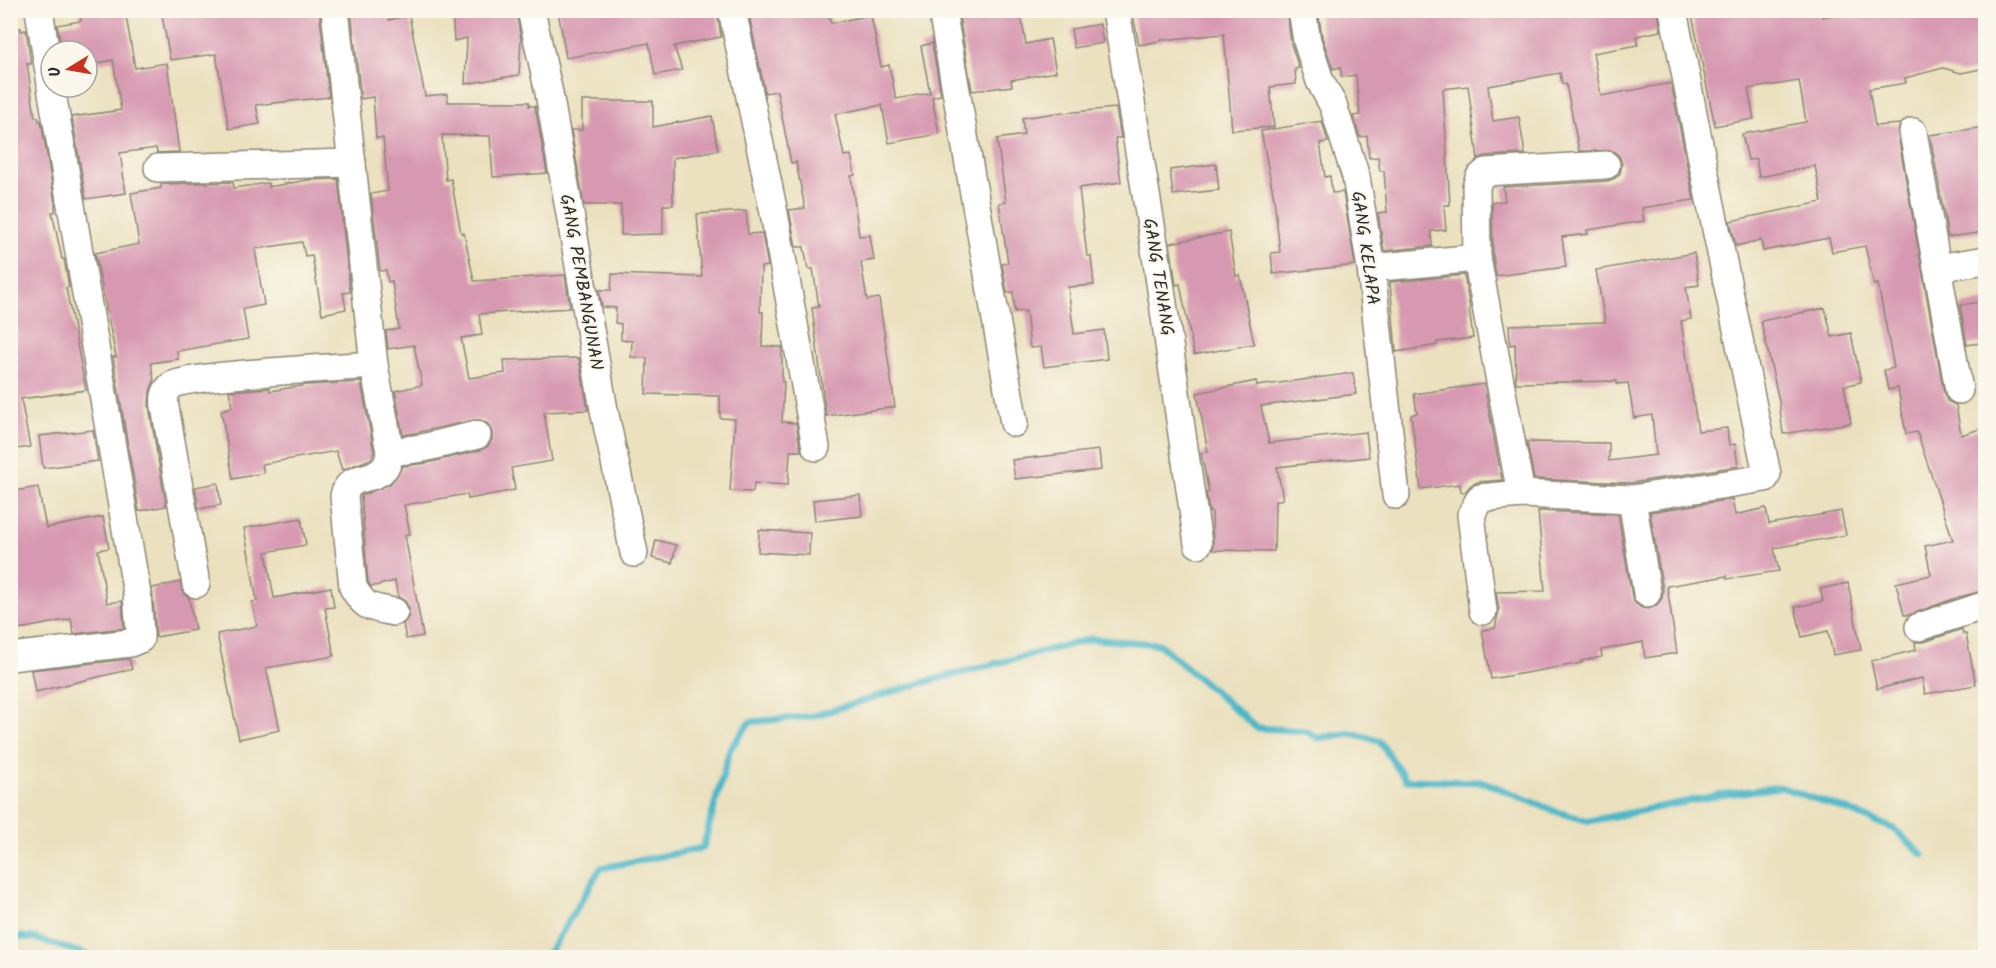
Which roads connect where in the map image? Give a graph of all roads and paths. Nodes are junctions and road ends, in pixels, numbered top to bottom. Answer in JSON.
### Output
{"nodes":[{"id":1,"x":39,"y":10,"type":"edge"},
{"id":2,"x":335,"y":10,"type":"edge"},
{"id":3,"x":531,"y":10,"type":"edge"},
{"id":4,"x":732,"y":10,"type":"edge"},
{"id":5,"x":942,"y":10,"type":"edge"},
{"id":6,"x":1116,"y":10,"type":"edge"},
{"id":7,"x":1302,"y":10,"type":"edge"},
{"id":8,"x":1673,"y":10,"type":"edge"},
{"id":9,"x":44,"y":39,"type":"edge"},
{"id":10,"x":53,"y":99,"type":"edge"},
{"id":11,"x":1913,"y":132,"type":"dead end"},
{"id":12,"x":352,"y":163,"type":"junction"},
{"id":13,"x":1606,"y":165,"type":"dead end"},
{"id":14,"x":158,"y":168,"type":"dead end"},
{"id":15,"x":1477,"y":258,"type":"junction"},
{"id":16,"x":1986,"y":260,"type":"edge"},
{"id":17,"x":1371,"y":268,"type":"junction"},
{"id":18,"x":1937,"y":268,"type":"junction"},
{"id":19,"x":374,"y":365,"type":"junction"},
{"id":20,"x":1959,"y":390,"type":"dead end"},
{"id":21,"x":1014,"y":423,"type":"dead end"},
{"id":22,"x":477,"y":435,"type":"dead end"},
{"id":23,"x":816,"y":447,"type":"dead end"},
{"id":24,"x":390,"y":452,"type":"junction"},
{"id":25,"x":1521,"y":494,"type":"junction"},
{"id":26,"x":1396,"y":495,"type":"dead end"},
{"id":27,"x":1632,"y":499,"type":"junction"},
{"id":28,"x":1198,"y":544,"type":"dead end"},
{"id":29,"x":634,"y":553,"type":"dead end"},
{"id":30,"x":196,"y":584,"type":"dead end"},
{"id":31,"x":1647,"y":593,"type":"dead end"},
{"id":32,"x":1986,"y":604,"type":"edge"},
{"id":33,"x":1483,"y":610,"type":"dead end"},
{"id":34,"x":393,"y":612,"type":"dead end"},
{"id":35,"x":1919,"y":627,"type":"dead end"},
{"id":36,"x":10,"y":657,"type":"edge"}],
"edges":[{"from":1,"to":9,"type":"street"},
{"from":2,"to":12,"type":"street"},
{"from":3,"to":29,"type":"street","name":"GANG PEMBANGUNAN"},
{"from":4,"to":23,"type":"street"},
{"from":5,"to":21,"type":"street"},
{"from":6,"to":28,"type":"street","name":"GANG TENANG"},
{"from":7,"to":17,"type":"street","name":"GANG KELAPA"},
{"from":8,"to":27,"type":"street"},
{"from":10,"to":36,"type":"street"},
{"from":11,"to":18,"type":"street"},
{"from":12,"to":14,"type":"street"},
{"from":12,"to":19,"type":"street"},
{"from":13,"to":15,"type":"street"},
{"from":15,"to":17,"type":"street"},
{"from":15,"to":25,"type":"street"},
{"from":16,"to":18,"type":"street"},
{"from":17,"to":26,"type":"street","name":"GANG KELAPA"},
{"from":18,"to":20,"type":"street"},
{"from":19,"to":24,"type":"street"},
{"from":19,"to":30,"type":"street"},
{"from":22,"to":24,"type":"street"},
{"from":24,"to":34,"type":"street"},
{"from":25,"to":27,"type":"street"},
{"from":25,"to":33,"type":"street"},
{"from":27,"to":31,"type":"street"},
{"from":32,"to":35,"type":"street"}]}
